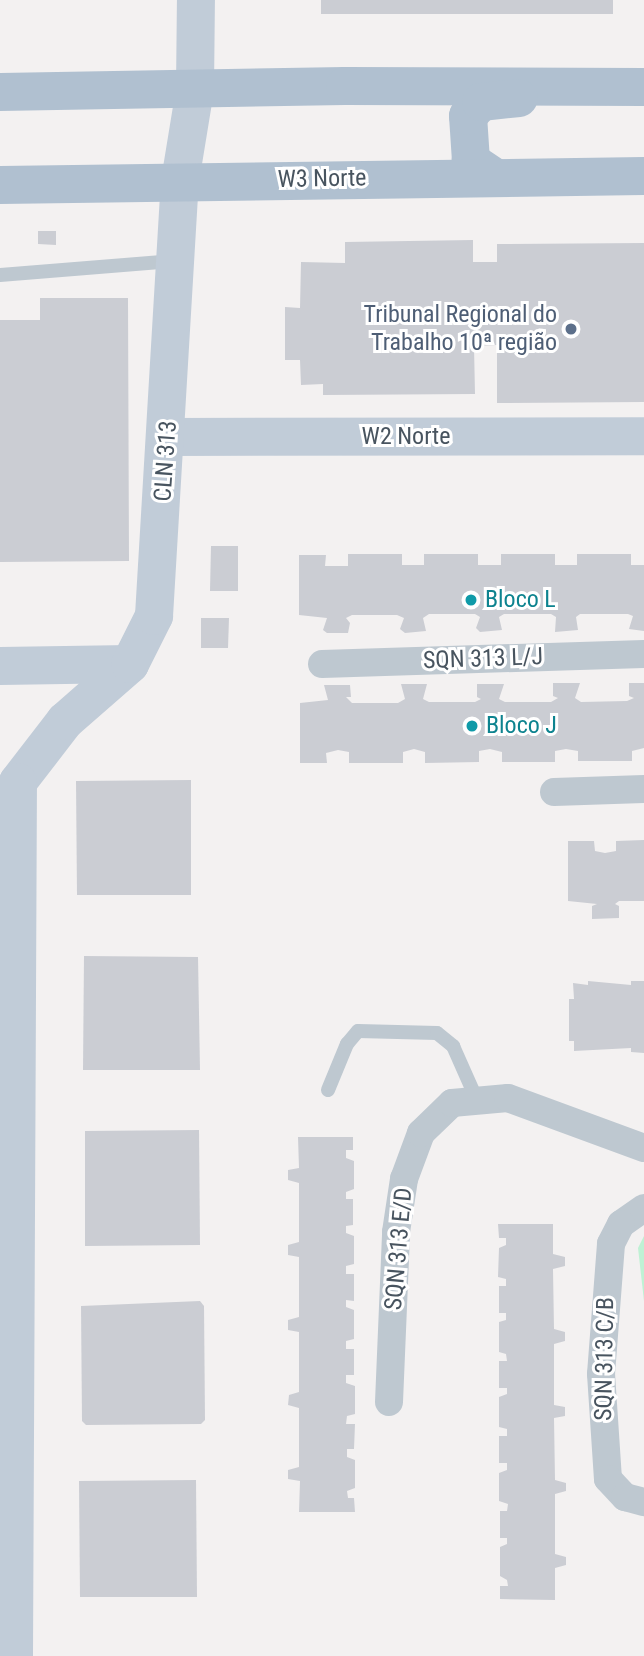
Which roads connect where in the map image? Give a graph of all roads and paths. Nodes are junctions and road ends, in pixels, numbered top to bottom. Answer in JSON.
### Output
{"nodes":[{"id":1,"x":196,"y":0,"type":"edge"},
{"id":2,"x":605,"y":87,"type":"junction"},
{"id":3,"x":644,"y":87,"type":"edge"},
{"id":4,"x":195,"y":89,"type":"junction"},
{"id":5,"x":0,"y":92,"type":"edge"},
{"id":6,"x":493,"y":176,"type":"junction"},
{"id":7,"x":644,"y":176,"type":"edge"},
{"id":8,"x":180,"y":181,"type":"junction"},
{"id":9,"x":0,"y":185,"type":"edge"},
{"id":10,"x":176,"y":261,"type":"junction"},
{"id":11,"x":0,"y":275,"type":"edge"},
{"id":12,"x":644,"y":436,"type":"edge"},
{"id":13,"x":168,"y":437,"type":"junction"},
{"id":14,"x":644,"y":654,"type":"edge"},
{"id":15,"x":130,"y":664,"type":"junction"},
{"id":16,"x":323,"y":664,"type":"dead end"},
{"id":17,"x":0,"y":666,"type":"edge"},
{"id":18,"x":9,"y":772,"type":"edge"},
{"id":19,"x":644,"y":789,"type":"edge"},
{"id":20,"x":554,"y":792,"type":"dead end"},
{"id":21,"x":328,"y":1090,"type":"dead end"},
{"id":22,"x":476,"y":1098,"type":"junction"},
{"id":23,"x":644,"y":1147,"type":"edge"},
{"id":24,"x":644,"y":1208,"type":"edge"},
{"id":25,"x":389,"y":1402,"type":"dead end"},
{"id":26,"x":644,"y":1502,"type":"edge"},
{"id":27,"x":14,"y":1656,"type":"edge"}],
"edges":[{"from":1,"to":4,"type":"street","name":"CLN 313"},
{"from":2,"to":3,"type":"main road"},
{"from":2,"to":4,"type":"main road"},
{"from":2,"to":6,"type":"main road"},
{"from":4,"to":5,"type":"main road"},
{"from":4,"to":8,"type":"street","name":"CLN 313"},
{"from":6,"to":7,"type":"main road","name":"W3 Norte"},
{"from":6,"to":8,"type":"main road","name":"W3 Norte"},
{"from":8,"to":9,"type":"main road","name":"W3 Norte"},
{"from":8,"to":10,"type":"street","name":"CLN 313"},
{"from":10,"to":11,"type":"lane"},
{"from":10,"to":13,"type":"street","name":"CLN 313"},
{"from":12,"to":13,"type":"street","name":"W2 Norte"},
{"from":13,"to":15,"type":"street","name":"CLN 313"},
{"from":14,"to":16,"type":"street","name":"SQN 313 L/J"},
{"from":15,"to":17,"type":"street"},
{"from":15,"to":18,"type":"street","name":"CLN 313"},
{"from":18,"to":27,"type":"street"},
{"from":19,"to":20,"type":"street"},
{"from":21,"to":22,"type":"lane"},
{"from":22,"to":23,"type":"street","name":"SQN 313 E/D"},
{"from":22,"to":25,"type":"street","name":"SQN 313 E/D"},
{"from":24,"to":26,"type":"street","name":"SQN 313 C/B"}]}
